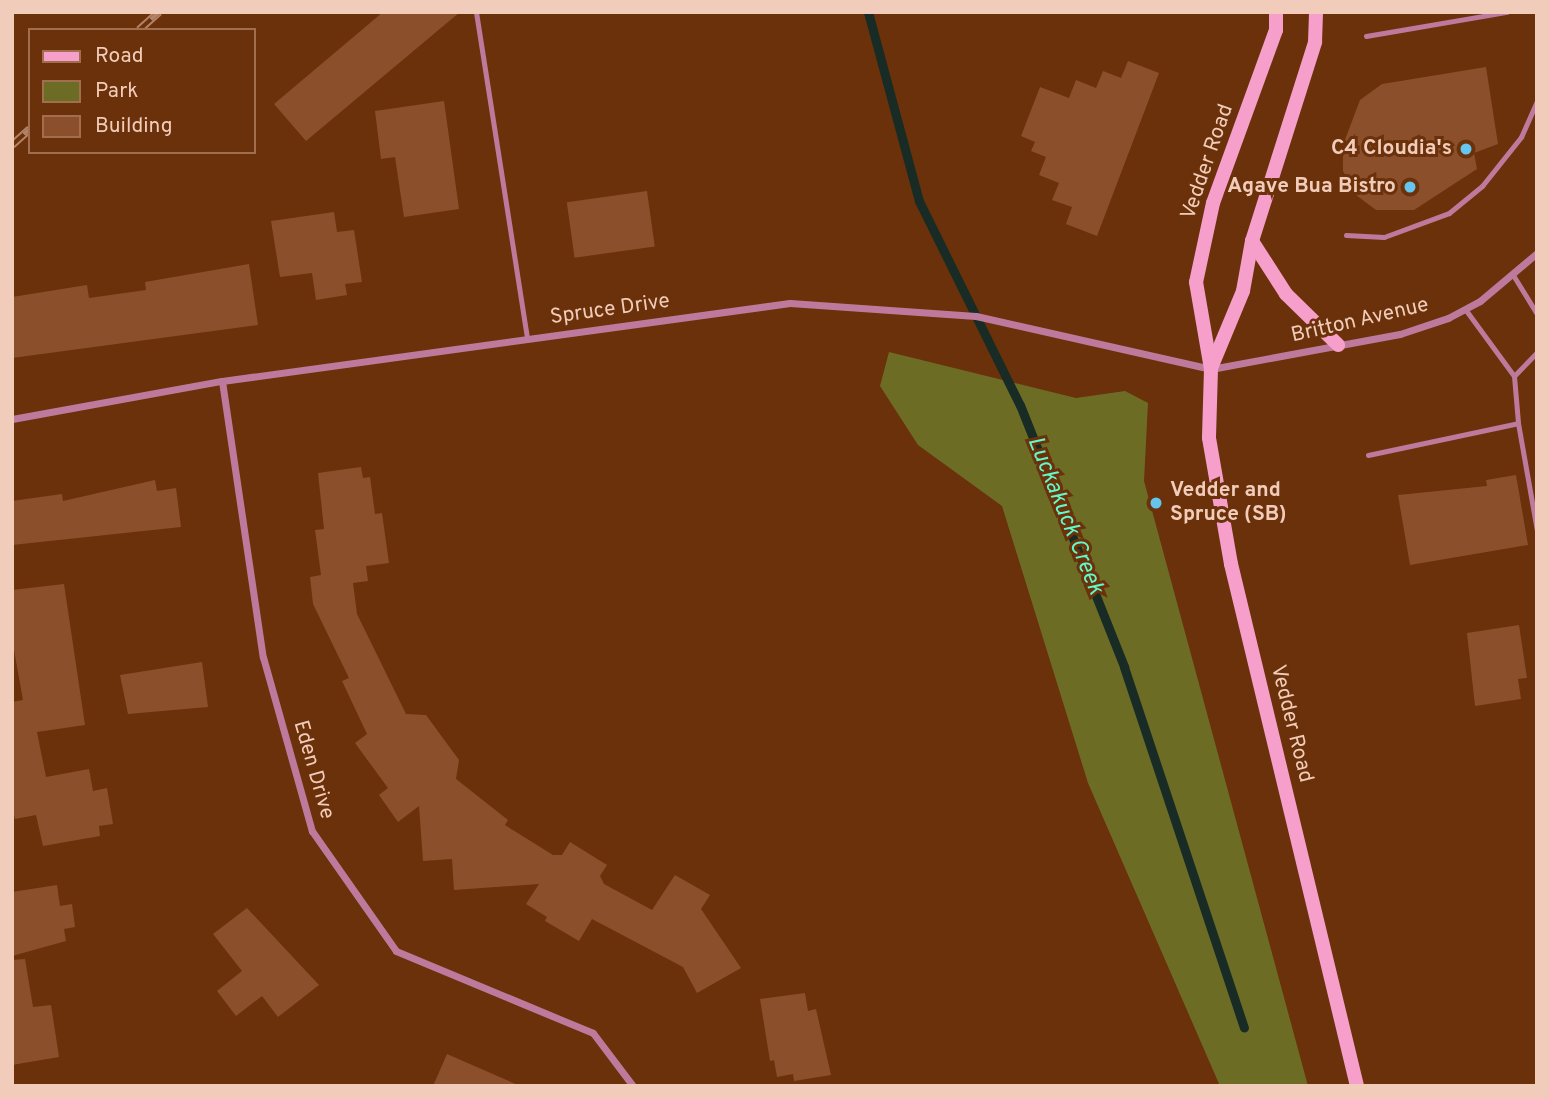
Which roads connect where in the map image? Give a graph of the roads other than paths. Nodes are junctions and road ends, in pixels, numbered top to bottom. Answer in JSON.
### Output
{"nodes":[{"id":1,"x":475,"y":12,"type":"edge"},
{"id":2,"x":1276,"y":12,"type":"edge"},
{"id":3,"x":1316,"y":12,"type":"edge"},
{"id":4,"x":1507,"y":12,"type":"edge"},
{"id":5,"x":1366,"y":36,"type":"dead end"},
{"id":6,"x":1537,"y":101,"type":"edge"},
{"id":7,"x":1346,"y":235,"type":"dead end"},
{"id":8,"x":1252,"y":241,"type":"junction"},
{"id":9,"x":1537,"y":253,"type":"edge"},
{"id":10,"x":1513,"y":275,"type":"junction"},
{"id":11,"x":1465,"y":309,"type":"junction"},
{"id":12,"x":1537,"y":314,"type":"edge"},
{"id":13,"x":527,"y":339,"type":"junction"},
{"id":14,"x":1338,"y":345,"type":"junction"},
{"id":15,"x":1537,"y":352,"type":"edge"},
{"id":16,"x":1211,"y":369,"type":"junction"},
{"id":17,"x":1514,"y":376,"type":"junction"},
{"id":18,"x":222,"y":381,"type":"junction"},
{"id":19,"x":12,"y":419,"type":"edge"},
{"id":20,"x":1518,"y":423,"type":"junction"},
{"id":21,"x":1368,"y":454,"type":"dead end"},
{"id":22,"x":1536,"y":531,"type":"edge"},
{"id":23,"x":633,"y":1086,"type":"edge"},
{"id":24,"x":1357,"y":1086,"type":"edge"}],
"edges":[{"from":1,"to":13,"type":"lane"},
{"from":2,"to":16,"type":"main road","name":"Vedder Road"},
{"from":3,"to":8,"type":"main road","name":"Vedder Road"},
{"from":4,"to":5,"type":"lane"},
{"from":6,"to":7,"type":"lane"},
{"from":8,"to":14,"type":"main road"},
{"from":8,"to":16,"type":"main road","name":"Vedder Road"},
{"from":9,"to":10,"type":"street","name":"Britton Avenue"},
{"from":10,"to":11,"type":"street","name":"Britton Avenue"},
{"from":10,"to":12,"type":"lane"},
{"from":11,"to":14,"type":"street","name":"Britton Avenue"},
{"from":11,"to":17,"type":"lane"},
{"from":13,"to":16,"type":"street","name":"Spruce Drive"},
{"from":13,"to":18,"type":"street","name":"Spruce Drive"},
{"from":14,"to":16,"type":"street","name":"Britton Avenue"},
{"from":15,"to":17,"type":"lane"},
{"from":16,"to":24,"type":"main road","name":"Vedder Road"},
{"from":17,"to":20,"type":"lane"},
{"from":18,"to":19,"type":"street","name":"Spruce Drive"},
{"from":18,"to":23,"type":"street","name":"Eden Drive"},
{"from":20,"to":21,"type":"lane"},
{"from":20,"to":22,"type":"lane"}]}
